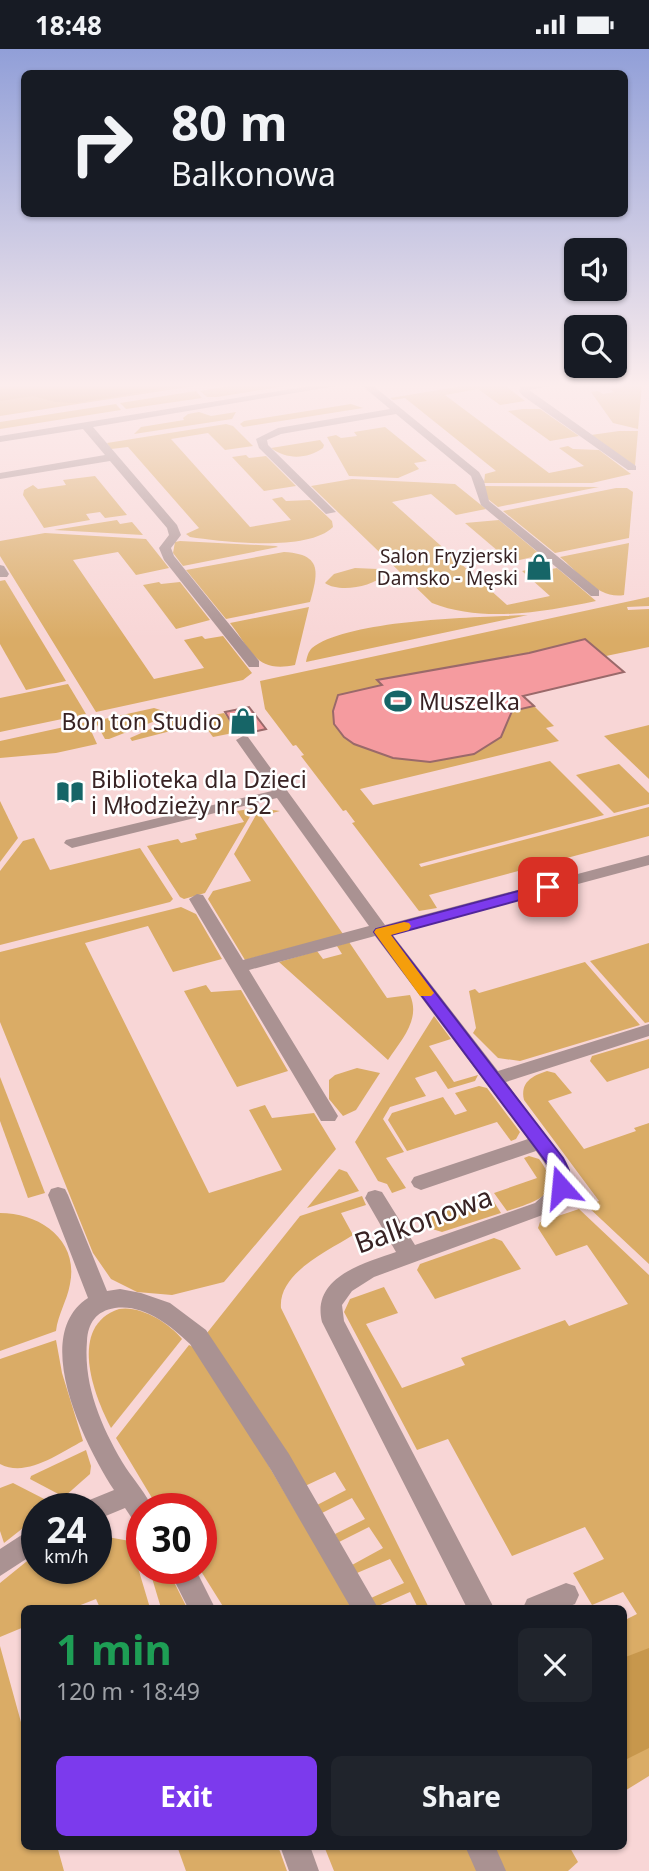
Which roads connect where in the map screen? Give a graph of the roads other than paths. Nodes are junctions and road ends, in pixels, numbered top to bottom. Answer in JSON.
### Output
{"nodes":[{"id":1,"x":41,"y":469,"type":"edge"},
{"id":2,"x":123,"y":469,"type":"edge"},
{"id":3,"x":286,"y":469,"type":"edge"},
{"id":4,"x":470,"y":469,"type":"edge"},
{"id":5,"x":0,"y":476,"type":"edge"},
{"id":6,"x":330,"y":512,"type":"dead end"},
{"id":7,"x":595,"y":593,"type":"dead end"},
{"id":8,"x":254,"y":664,"type":"dead end"},
{"id":9,"x":243,"y":740,"type":"dead end"},
{"id":10,"x":281,"y":793,"type":"junction"},
{"id":11,"x":72,"y":843,"type":"dead end"},
{"id":12,"x":649,"y":860,"type":"edge"},
{"id":13,"x":197,"y":899,"type":"dead end"},
{"id":14,"x":380,"y":931,"type":"junction"},
{"id":15,"x":238,"y":967,"type":"junction"},
{"id":16,"x":649,"y":1030,"type":"edge"},
{"id":17,"x":494,"y":1079,"type":"junction"},
{"id":18,"x":328,"y":1116,"type":"dead end"},
{"id":19,"x":541,"y":1142,"type":"junction"},
{"id":20,"x":421,"y":1182,"type":"dead end"},
{"id":21,"x":58,"y":1195,"type":"dead end"},
{"id":22,"x":375,"y":1198,"type":"dead end"},
{"id":23,"x":410,"y":1256,"type":"junction"},
{"id":24,"x":100,"y":1301,"type":"junction"},
{"id":25,"x":130,"y":1493,"type":"edge"},
{"id":26,"x":21,"y":1549,"type":"edge"},
{"id":27,"x":0,"y":1564,"type":"edge"},
{"id":28,"x":189,"y":1584,"type":"edge"},
{"id":29,"x":566,"y":1595,"type":"dead end"},
{"id":30,"x":200,"y":1605,"type":"edge"},
{"id":31,"x":363,"y":1605,"type":"edge"},
{"id":32,"x":479,"y":1605,"type":"edge"},
{"id":33,"x":543,"y":1605,"type":"edge"},
{"id":34,"x":296,"y":1850,"type":"edge"},
{"id":35,"x":482,"y":1850,"type":"edge"},
{"id":36,"x":304,"y":1871,"type":"edge"},
{"id":37,"x":491,"y":1871,"type":"edge"}],
"edges":[{"from":1,"to":5,"type":"street"},
{"from":2,"to":8,"type":"street"},
{"from":3,"to":6,"type":"street"},
{"from":4,"to":7,"type":"street"},
{"from":9,"to":10,"type":"street","name":"Balkonowa"},
{"from":10,"to":11,"type":"street"},
{"from":10,"to":14,"type":"street","name":"Balkonowa"},
{"from":12,"to":14,"type":"street"},
{"from":13,"to":15,"type":"street"},
{"from":14,"to":15,"type":"street"},
{"from":14,"to":17,"type":"street","name":"Balkonowa"},
{"from":15,"to":18,"type":"street"},
{"from":16,"to":17,"type":"street"},
{"from":17,"to":19,"type":"street","name":"Balkonowa"},
{"from":19,"to":20,"type":"street"},
{"from":19,"to":23,"type":"street","name":"Balkonowa"},
{"from":21,"to":24,"type":"street"},
{"from":22,"to":23,"type":"street"},
{"from":23,"to":32,"type":"street","name":"Balkonowa"},
{"from":24,"to":25,"type":"street"},
{"from":24,"to":31,"type":"street"},
{"from":26,"to":27,"type":"street"},
{"from":28,"to":30,"type":"street"},
{"from":29,"to":33,"type":"street"},
{"from":34,"to":36,"type":"street"},
{"from":35,"to":37,"type":"street"}]}
